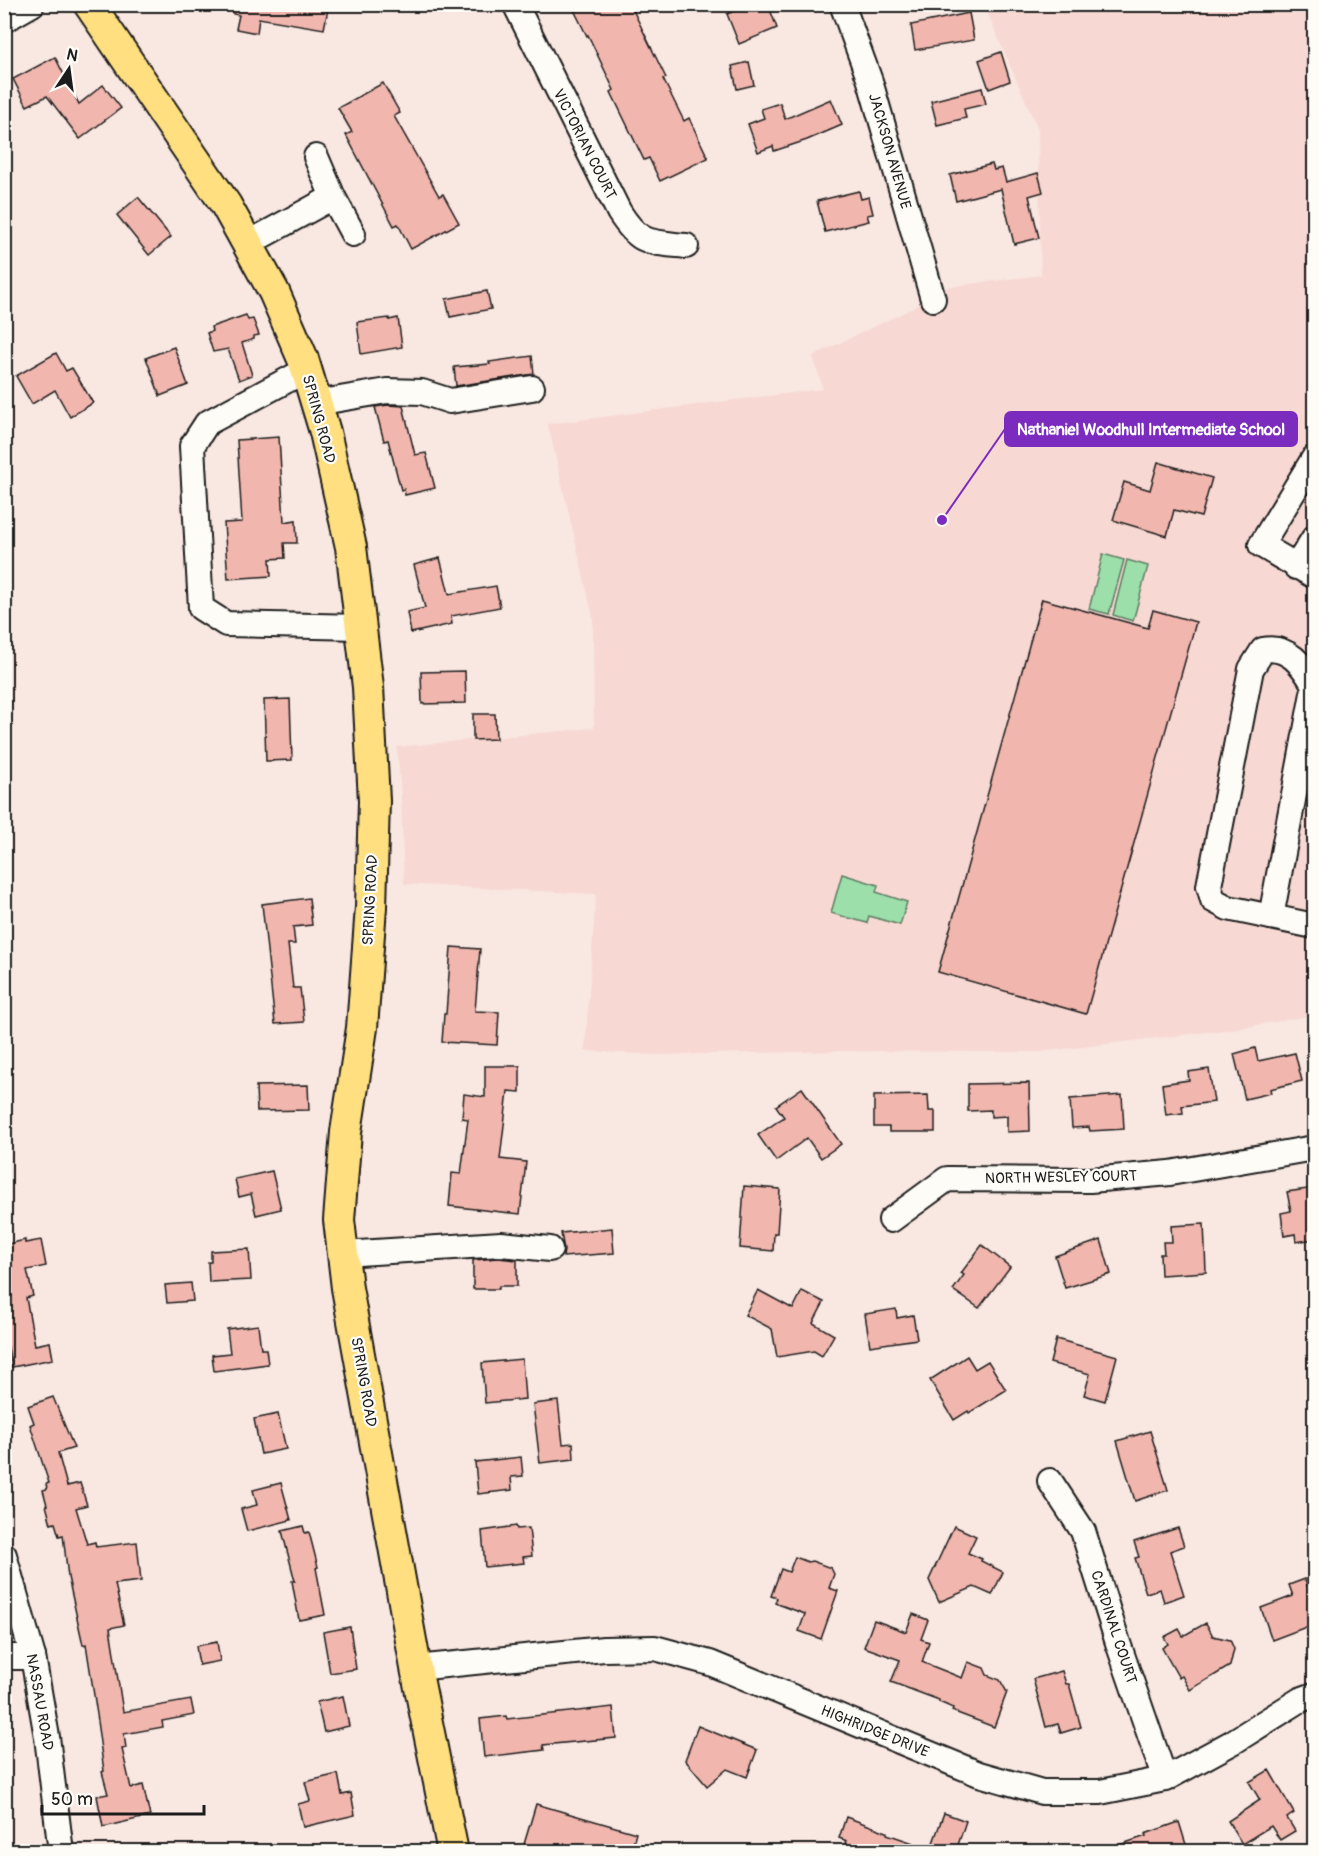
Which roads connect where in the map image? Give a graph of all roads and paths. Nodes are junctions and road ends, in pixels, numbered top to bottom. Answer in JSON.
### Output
{"nodes":[{"id":1,"x":32,"y":4,"type":"edge"},
{"id":2,"x":88,"y":4,"type":"edge"},
{"id":3,"x":515,"y":4,"type":"edge"},
{"id":4,"x":842,"y":4,"type":"edge"},
{"id":5,"x":4,"y":20,"type":"edge"},
{"id":6,"x":316,"y":157,"type":"dead end"},
{"id":7,"x":333,"y":197,"type":"junction"},
{"id":8,"x":353,"y":234,"type":"dead end"},
{"id":9,"x":247,"y":244,"type":"junction"},
{"id":10,"x":686,"y":246,"type":"dead end"},
{"id":11,"x":933,"y":299,"type":"dead end"},
{"id":12,"x":306,"y":370,"type":"junction"},
{"id":13,"x":532,"y":388,"type":"dead end"},
{"id":14,"x":316,"y":403,"type":"junction"},
{"id":15,"x":1314,"y":458,"type":"edge"},
{"id":16,"x":1314,"y":538,"type":"edge"},
{"id":17,"x":1305,"y":572,"type":"edge"},
{"id":18,"x":361,"y":627,"type":"junction"},
{"id":19,"x":1314,"y":687,"type":"edge"},
{"id":20,"x":1271,"y":917,"type":"junction"},
{"id":21,"x":1314,"y":926,"type":"edge"},
{"id":22,"x":1314,"y":1148,"type":"edge"},
{"id":23,"x":891,"y":1220,"type":"dead end"},
{"id":24,"x":550,"y":1250,"type":"dead end"},
{"id":25,"x":343,"y":1254,"type":"junction"},
{"id":26,"x":1050,"y":1481,"type":"dead end"},
{"id":27,"x":4,"y":1555,"type":"edge"},
{"id":28,"x":4,"y":1657,"type":"edge"},
{"id":29,"x":33,"y":1657,"type":"junction"},
{"id":30,"x":417,"y":1668,"type":"junction"},
{"id":31,"x":1314,"y":1695,"type":"edge"},
{"id":32,"x":1165,"y":1779,"type":"junction"},
{"id":33,"x":61,"y":1851,"type":"edge"},
{"id":34,"x":453,"y":1851,"type":"edge"}],
"edges":[{"from":1,"to":5,"type":"street"},
{"from":2,"to":9,"type":"main road","name":"SPRING ROAD"},
{"from":3,"to":10,"type":"street","name":"VICTORIAN COURT"},
{"from":4,"to":11,"type":"street","name":"JACKSON AVENUE"},
{"from":6,"to":7,"type":"street"},
{"from":7,"to":8,"type":"street"},
{"from":7,"to":9,"type":"street"},
{"from":9,"to":12,"type":"main road","name":"SPRING ROAD"},
{"from":12,"to":14,"type":"main road","name":"SPRING ROAD"},
{"from":12,"to":18,"type":"street"},
{"from":13,"to":14,"type":"street"},
{"from":14,"to":18,"type":"main road","name":"SPRING ROAD"},
{"from":15,"to":17,"type":"street"},
{"from":16,"to":17,"type":"street"},
{"from":18,"to":25,"type":"main road","name":"SPRING ROAD"},
{"from":19,"to":20,"type":"street"},
{"from":19,"to":20,"type":"street"},
{"from":20,"to":21,"type":"street"},
{"from":22,"to":23,"type":"street","name":"NORTH WESLEY COURT"},
{"from":24,"to":25,"type":"street"},
{"from":25,"to":30,"type":"main road","name":"SPRING ROAD"},
{"from":26,"to":32,"type":"street","name":"CARDINAL COURT"},
{"from":27,"to":29,"type":"street","name":"NASSAU ROAD"},
{"from":28,"to":29,"type":"street"},
{"from":29,"to":33,"type":"street","name":"NASSAU ROAD"},
{"from":30,"to":32,"type":"street","name":"HIGHRIDGE DRIVE"},
{"from":30,"to":34,"type":"main road","name":"SPRING ROAD"},
{"from":31,"to":32,"type":"street","name":"HIGHRIDGE DRIVE"}]}
